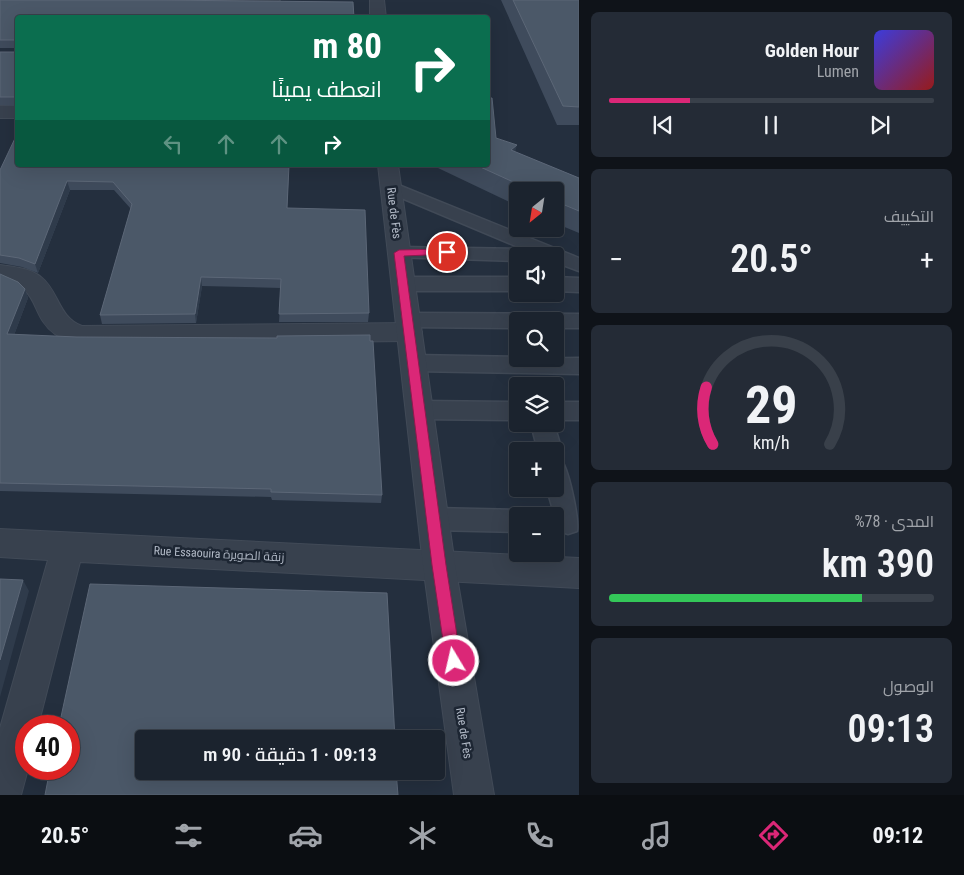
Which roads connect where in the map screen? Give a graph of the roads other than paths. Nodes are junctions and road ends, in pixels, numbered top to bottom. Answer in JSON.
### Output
{"nodes":[{"id":1,"x":118,"y":0,"type":"edge"},
{"id":2,"x":216,"y":0,"type":"edge"},
{"id":3,"x":273,"y":0,"type":"edge"},
{"id":4,"x":377,"y":0,"type":"edge"},
{"id":5,"x":378,"y":15,"type":"edge"},
{"id":6,"x":0,"y":112,"type":"edge"},
{"id":7,"x":15,"y":112,"type":"edge"},
{"id":8,"x":389,"y":176,"type":"edge"},
{"id":9,"x":542,"y":247,"type":"edge"},
{"id":10,"x":399,"y":253,"type":"junction"},
{"id":11,"x":509,"y":254,"type":"edge"},
{"id":12,"x":564,"y":258,"type":"edge"},
{"id":13,"x":579,"y":265,"type":"edge"},
{"id":14,"x":0,"y":272,"type":"edge"},
{"id":15,"x":403,"y":284,"type":"junction"},
{"id":16,"x":509,"y":284,"type":"edge"},
{"id":17,"x":564,"y":284,"type":"edge"},
{"id":18,"x":579,"y":285,"type":"edge"},
{"id":19,"x":579,"y":321,"type":"edge"},
{"id":20,"x":408,"y":326,"type":"junction"},
{"id":21,"x":413,"y":362,"type":"junction"},
{"id":22,"x":579,"y":366,"type":"edge"},
{"id":23,"x":419,"y":410,"type":"junction"},
{"id":24,"x":509,"y":411,"type":"edge"},
{"id":25,"x":564,"y":411,"type":"edge"},
{"id":26,"x":579,"y":411,"type":"edge"},
{"id":27,"x":561,"y":497,"type":"edge"},
{"id":28,"x":433,"y":519,"type":"junction"},
{"id":29,"x":509,"y":521,"type":"edge"},
{"id":30,"x":567,"y":523,"type":"edge"},
{"id":31,"x":0,"y":543,"type":"edge"},
{"id":32,"x":68,"y":546,"type":"junction"},
{"id":33,"x":439,"y":565,"type":"junction"},
{"id":34,"x":579,"y":572,"type":"edge"},
{"id":35,"x":1,"y":795,"type":"edge"},
{"id":36,"x":474,"y":795,"type":"edge"}],
"edges":[{"from":1,"to":2,"type":"street"},
{"from":2,"to":3,"type":"street"},
{"from":4,"to":5,"type":"street"},
{"from":6,"to":7,"type":"street"},
{"from":8,"to":9,"type":"lane"},
{"from":8,"to":10,"type":"street","name":"Rue de Fès"},
{"from":10,"to":11,"type":"lane"},
{"from":10,"to":15,"type":"street","name":"Rue de Fès"},
{"from":12,"to":13,"type":"lane"},
{"from":14,"to":20,"type":"street"},
{"from":15,"to":16,"type":"lane"},
{"from":15,"to":20,"type":"street","name":"Rue de Fès"},
{"from":17,"to":18,"type":"lane"},
{"from":19,"to":20,"type":"lane"},
{"from":20,"to":21,"type":"street","name":"Rue de Fès"},
{"from":21,"to":22,"type":"lane"},
{"from":21,"to":23,"type":"street","name":"Rue de Fès"},
{"from":23,"to":24,"type":"lane"},
{"from":23,"to":28,"type":"street","name":"Rue de Fès"},
{"from":25,"to":26,"type":"lane"},
{"from":27,"to":30,"type":"lane"},
{"from":28,"to":29,"type":"lane"},
{"from":28,"to":33,"type":"street","name":"Rue de Fès"},
{"from":31,"to":32,"type":"street","name":"Rue Essaouira زنقة الصويرة"},
{"from":32,"to":33,"type":"street","name":"Rue Essaouira زنقة الصويرة"},
{"from":32,"to":35,"type":"street"},
{"from":33,"to":34,"type":"street","name":"Rue Essaouira زنقة الصويرة"},
{"from":33,"to":36,"type":"street","name":"Rue de Fès"}]}
